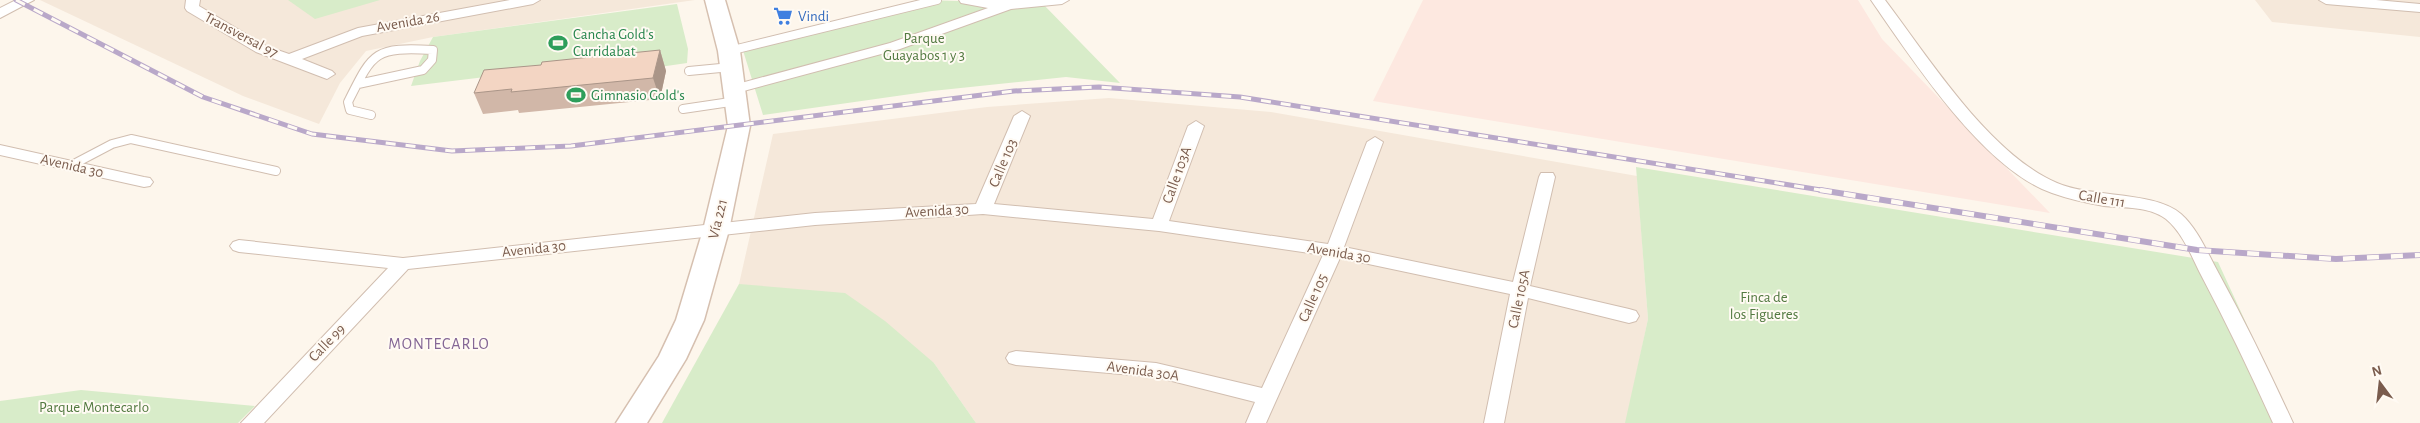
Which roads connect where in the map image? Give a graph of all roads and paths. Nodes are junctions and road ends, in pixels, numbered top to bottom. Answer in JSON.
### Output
{"nodes":[{"id":1,"x":193,"y":0,"type":"edge"},
{"id":2,"x":533,"y":0,"type":"edge"},
{"id":3,"x":714,"y":0,"type":"edge"},
{"id":4,"x":937,"y":0,"type":"edge"},
{"id":5,"x":966,"y":0,"type":"edge"},
{"id":6,"x":1062,"y":0,"type":"edge"},
{"id":7,"x":1878,"y":0,"type":"edge"},
{"id":8,"x":2326,"y":0,"type":"edge"},
{"id":9,"x":24,"y":2,"type":"edge"},
{"id":10,"x":1008,"y":5,"type":"junction"},
{"id":11,"x":2420,"y":8,"type":"edge"},
{"id":12,"x":0,"y":14,"type":"edge"},
{"id":13,"x":288,"y":60,"type":"junction"},
{"id":14,"x":689,"y":71,"type":"dead end"},
{"id":15,"x":327,"y":74,"type":"dead end"},
{"id":16,"x":733,"y":77,"type":"junction"},
{"id":17,"x":358,"y":84,"type":"junction"},
{"id":18,"x":683,"y":110,"type":"dead end"},
{"id":19,"x":371,"y":115,"type":"dead end"},
{"id":20,"x":1022,"y":116,"type":"dead end"},
{"id":21,"x":1196,"y":126,"type":"dead end"},
{"id":22,"x":1375,"y":142,"type":"dead end"},
{"id":23,"x":0,"y":150,"type":"edge"},
{"id":24,"x":72,"y":165,"type":"junction"},
{"id":25,"x":276,"y":171,"type":"dead end"},
{"id":26,"x":1548,"y":177,"type":"dead end"},
{"id":27,"x":144,"y":182,"type":"dead end"},
{"id":28,"x":983,"y":209,"type":"junction"},
{"id":29,"x":1159,"y":225,"type":"junction"},
{"id":30,"x":716,"y":230,"type":"junction"},
{"id":31,"x":239,"y":246,"type":"dead end"},
{"id":32,"x":1334,"y":251,"type":"junction"},
{"id":33,"x":403,"y":264,"type":"junction"},
{"id":34,"x":1520,"y":290,"type":"junction"},
{"id":35,"x":1628,"y":316,"type":"dead end"},
{"id":36,"x":1016,"y":358,"type":"dead end"},
{"id":37,"x":1268,"y":397,"type":"junction"},
{"id":38,"x":251,"y":423,"type":"edge"},
{"id":39,"x":631,"y":423,"type":"edge"},
{"id":40,"x":1256,"y":423,"type":"edge"},
{"id":41,"x":1494,"y":423,"type":"edge"},
{"id":42,"x":2283,"y":423,"type":"edge"}],
"edges":[{"from":1,"to":13,"type":"street","name":"Transversal 97"},
{"from":2,"to":13,"type":"street","name":"Avenida 26"},
{"from":3,"to":16,"type":"main road","name":"Vía 221"},
{"from":4,"to":16,"type":"lane"},
{"from":5,"to":10,"type":"street"},
{"from":6,"to":10,"type":"street"},
{"from":7,"to":42,"type":"street","name":"Calle 111"},
{"from":8,"to":11,"type":"street"},
{"from":9,"to":12,"type":"street"},
{"from":10,"to":16,"type":"street"},
{"from":13,"to":15,"type":"street","name":"Transversal 97"},
{"from":14,"to":16,"type":"lane"},
{"from":16,"to":18,"type":"lane"},
{"from":16,"to":30,"type":"main road","name":"Vía 221"},
{"from":17,"to":17,"type":"lane"},
{"from":17,"to":19,"type":"lane"},
{"from":20,"to":28,"type":"street","name":"Calle 103"},
{"from":21,"to":29,"type":"street","name":"Calle 103A"},
{"from":22,"to":32,"type":"street","name":"Calle 105"},
{"from":23,"to":24,"type":"street","name":"Avenida 30"},
{"from":24,"to":25,"type":"lane"},
{"from":24,"to":27,"type":"street","name":"Avenida 30"},
{"from":26,"to":34,"type":"street","name":"Calle 105A"},
{"from":28,"to":29,"type":"street","name":"Avenida 30"},
{"from":28,"to":30,"type":"street","name":"Avenida 30"},
{"from":29,"to":32,"type":"street","name":"Avenida 30"},
{"from":30,"to":33,"type":"street","name":"Avenida 30"},
{"from":30,"to":39,"type":"main road","name":"Vía 221"},
{"from":31,"to":33,"type":"street","name":"Avenida 30"},
{"from":32,"to":34,"type":"street","name":"Avenida 30"},
{"from":32,"to":37,"type":"street","name":"Calle 105"},
{"from":33,"to":38,"type":"street","name":"Calle 99"},
{"from":34,"to":35,"type":"street","name":"Avenida 30"},
{"from":34,"to":41,"type":"street","name":"Calle 105A"},
{"from":36,"to":37,"type":"street","name":"Avenida 30A"},
{"from":37,"to":40,"type":"street","name":"Calle 105"}]}
